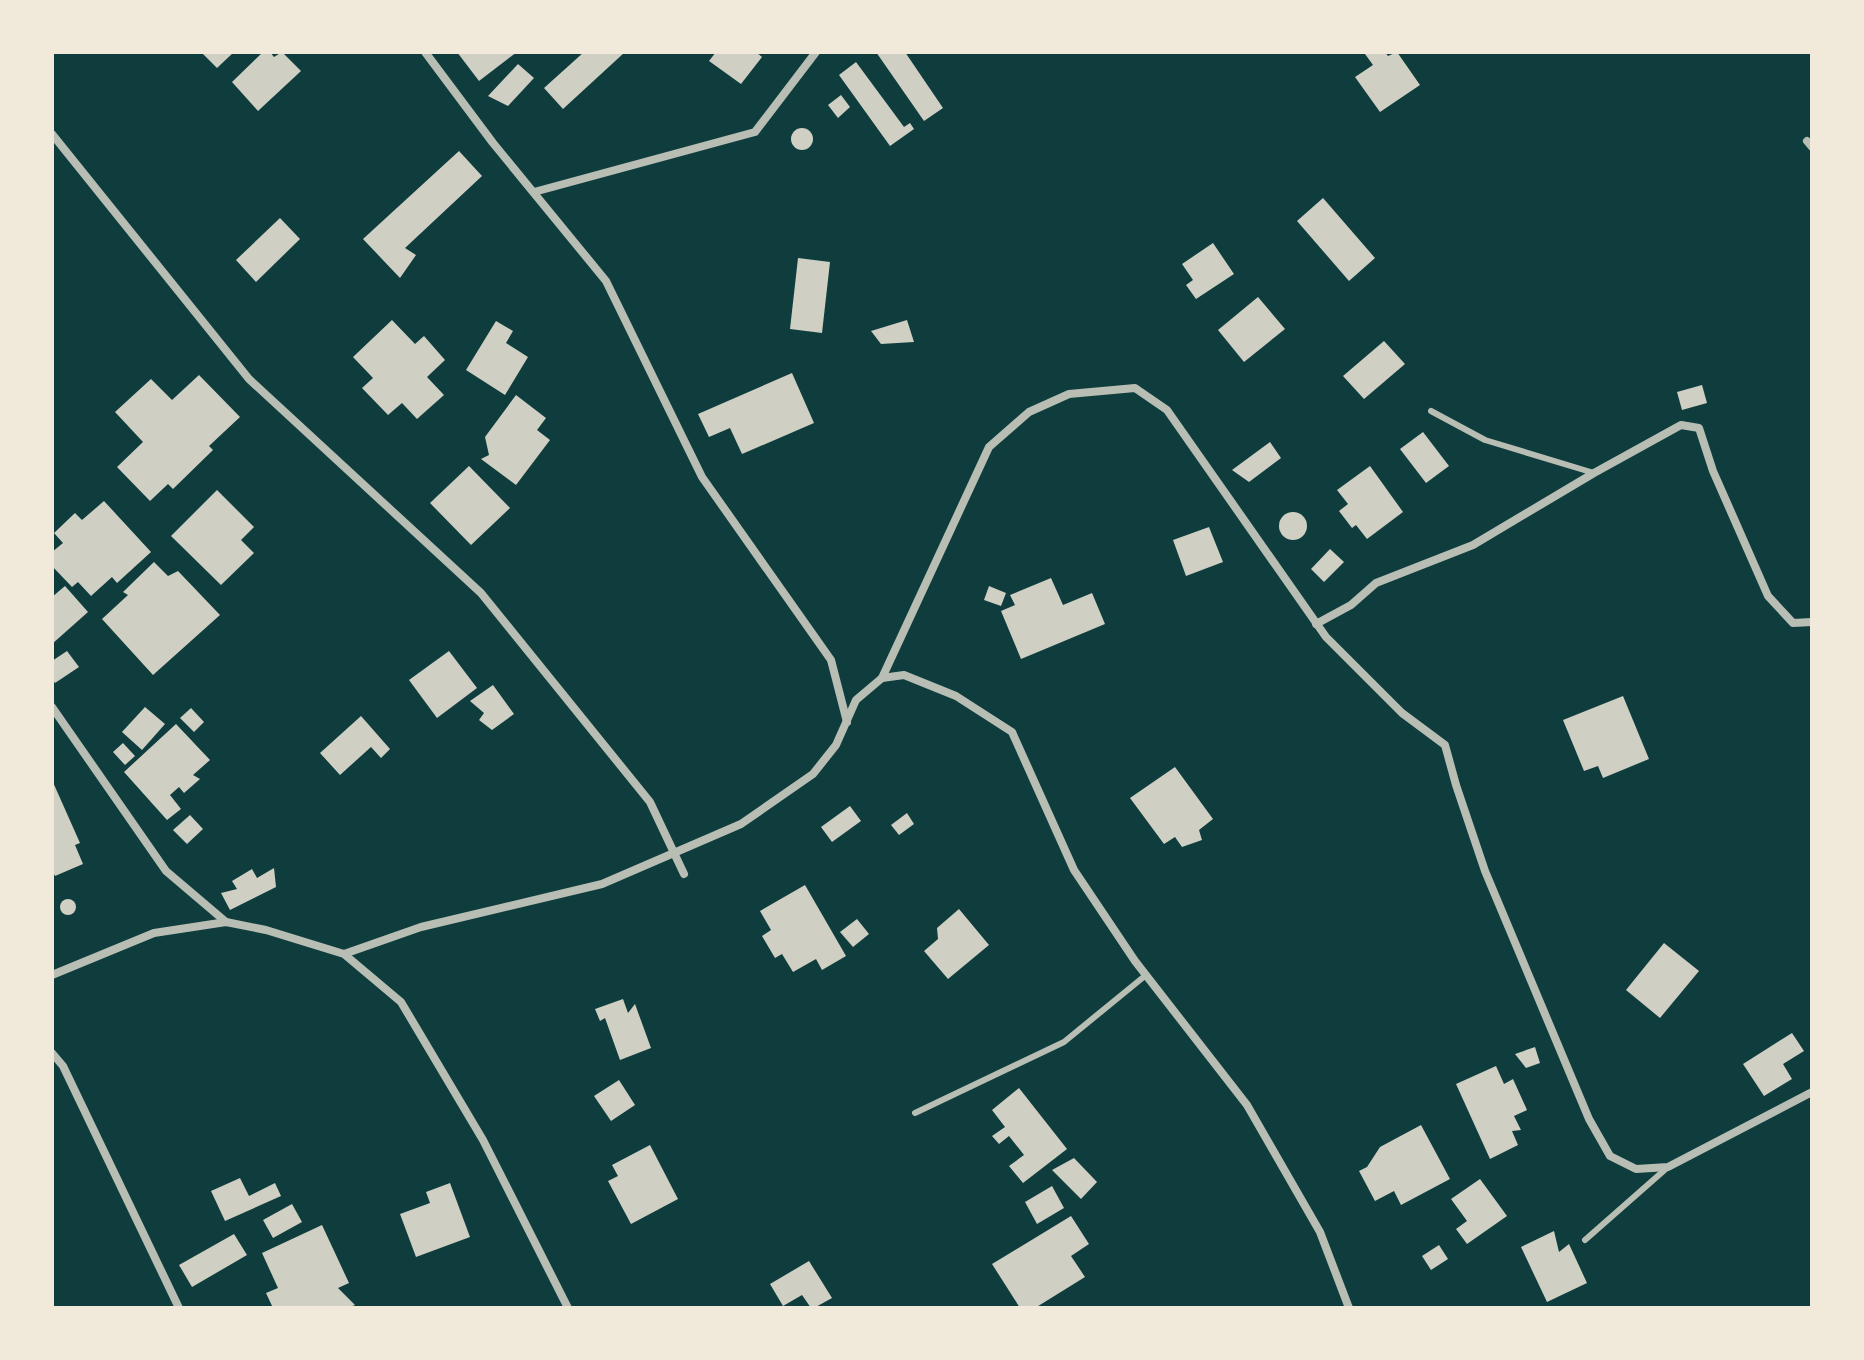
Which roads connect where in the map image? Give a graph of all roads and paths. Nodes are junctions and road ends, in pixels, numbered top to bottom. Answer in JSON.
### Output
{"nodes":[{"id":1,"x":425,"y":52,"type":"edge"},
{"id":2,"x":816,"y":52,"type":"edge"},
{"id":3,"x":52,"y":134,"type":"edge"},
{"id":4,"x":534,"y":192,"type":"junction"},
{"id":5,"x":1431,"y":411,"type":"dead end"},
{"id":6,"x":1594,"y":473,"type":"junction"},
{"id":7,"x":1812,"y":622,"type":"edge"},
{"id":8,"x":1316,"y":624,"type":"junction"},
{"id":9,"x":882,"y":678,"type":"junction"},
{"id":10,"x":52,"y":707,"type":"edge"},
{"id":11,"x":847,"y":722,"type":"junction"},
{"id":12,"x":674,"y":853,"type":"junction"},
{"id":13,"x":684,"y":874,"type":"dead end"},
{"id":14,"x":226,"y":922,"type":"junction"},
{"id":15,"x":344,"y":954,"type":"junction"},
{"id":16,"x":52,"y":975,"type":"edge"},
{"id":17,"x":1146,"y":975,"type":"junction"},
{"id":18,"x":52,"y":1053,"type":"edge"},
{"id":19,"x":1812,"y":1092,"type":"edge"},
{"id":20,"x":915,"y":1113,"type":"dead end"},
{"id":21,"x":1668,"y":1167,"type":"junction"},
{"id":22,"x":1585,"y":1240,"type":"dead end"},
{"id":23,"x":179,"y":1308,"type":"edge"},
{"id":24,"x":568,"y":1308,"type":"edge"},
{"id":25,"x":1349,"y":1308,"type":"edge"}],
"edges":[{"from":1,"to":4,"type":"street"},
{"from":2,"to":4,"type":"street"},
{"from":3,"to":12,"type":"street"},
{"from":4,"to":11,"type":"street"},
{"from":5,"to":6,"type":"lane"},
{"from":6,"to":7,"type":"street"},
{"from":6,"to":8,"type":"street"},
{"from":8,"to":9,"type":"street"},
{"from":8,"to":21,"type":"street"},
{"from":9,"to":11,"type":"street"},
{"from":9,"to":17,"type":"street"},
{"from":10,"to":14,"type":"street"},
{"from":11,"to":12,"type":"street"},
{"from":12,"to":13,"type":"street"},
{"from":12,"to":15,"type":"street"},
{"from":14,"to":15,"type":"street"},
{"from":14,"to":16,"type":"street"},
{"from":15,"to":24,"type":"street"},
{"from":17,"to":20,"type":"lane"},
{"from":17,"to":25,"type":"street"},
{"from":18,"to":23,"type":"street"},
{"from":19,"to":21,"type":"street"},
{"from":21,"to":22,"type":"lane"}]}
